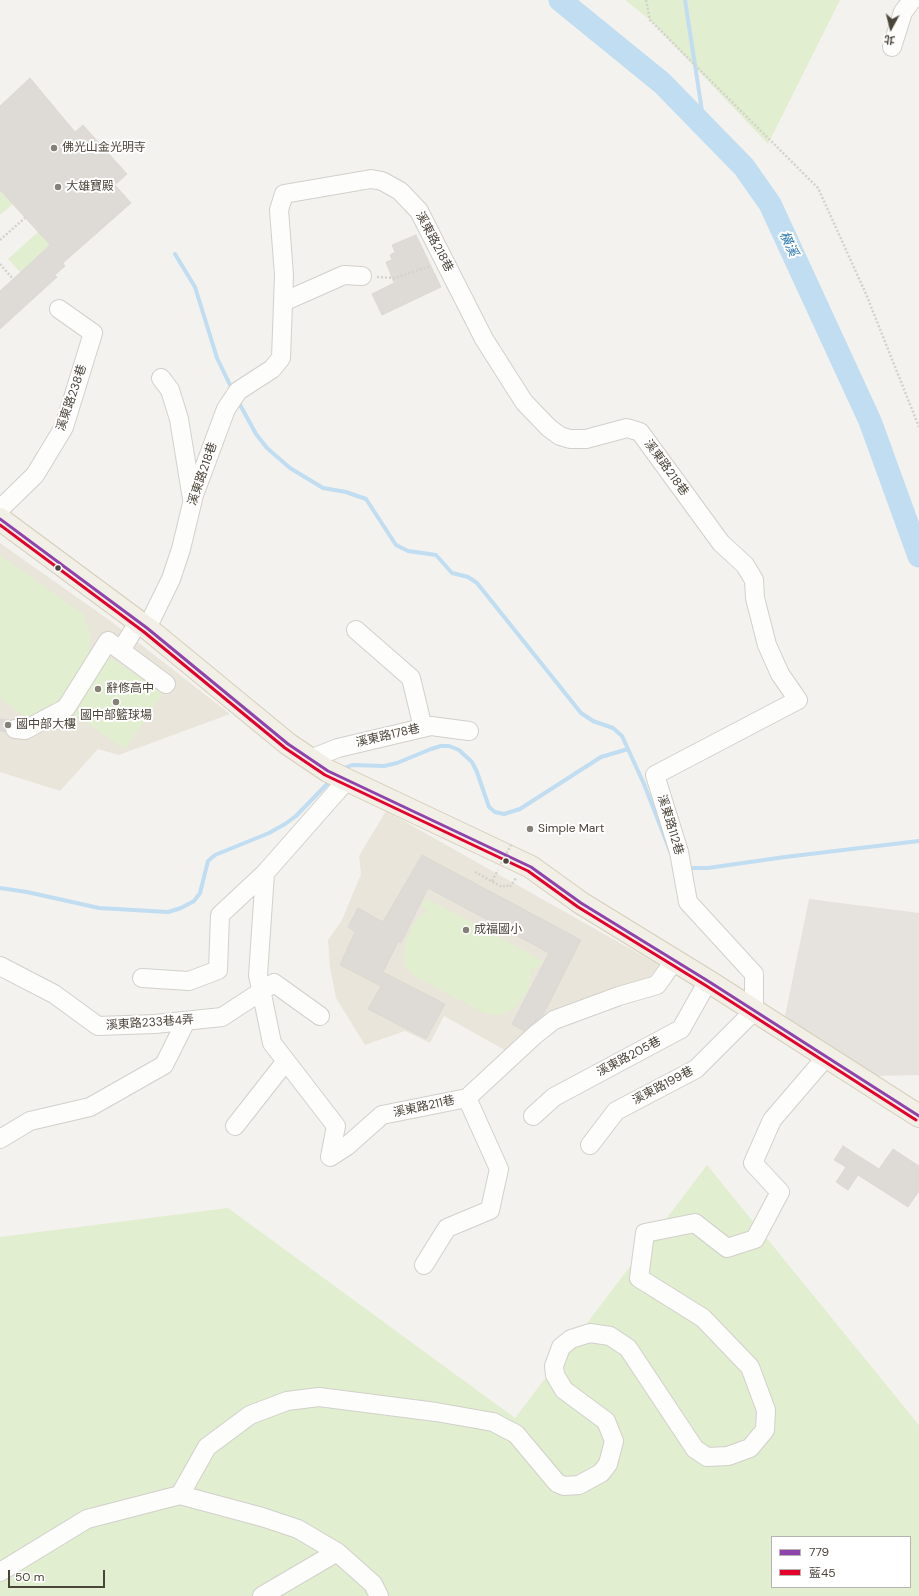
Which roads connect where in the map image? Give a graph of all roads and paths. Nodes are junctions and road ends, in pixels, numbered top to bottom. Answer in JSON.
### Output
{"nodes":[{"id":1,"x":646,"y":0,"type":"edge"},
{"id":2,"x":912,"y":0,"type":"edge"},
{"id":3,"x":892,"y":47,"type":"dead end"},
{"id":4,"x":25,"y":218,"type":"dead end"},
{"id":5,"x":0,"y":240,"type":"edge"},
{"id":6,"x":444,"y":261,"type":"junction"},
{"id":7,"x":0,"y":264,"type":"edge"},
{"id":8,"x":362,"y":276,"type":"joint"},
{"id":9,"x":14,"y":279,"type":"dead end"},
{"id":10,"x":283,"y":302,"type":"junction"},
{"id":11,"x":59,"y":309,"type":"dead end"},
{"id":12,"x":161,"y":378,"type":"dead end"},
{"id":13,"x":919,"y":427,"type":"edge"},
{"id":14,"x":193,"y":502,"type":"junction"},
{"id":15,"x":0,"y":509,"type":"edge"},
{"id":16,"x":0,"y":519,"type":"edge"},
{"id":17,"x":142,"y":625,"type":"junction"},
{"id":18,"x":356,"y":630,"type":"dead end"},
{"id":19,"x":121,"y":650,"type":"junction"},
{"id":20,"x":166,"y":684,"type":"dead end"},
{"id":21,"x":798,"y":700,"type":"joint"},
{"id":22,"x":423,"y":728,"type":"junction"},
{"id":23,"x":15,"y":729,"type":"dead end"},
{"id":24,"x":469,"y":731,"type":"dead end"},
{"id":25,"x":310,"y":759,"type":"junction"},
{"id":26,"x":339,"y":776,"type":"junction"},
{"id":27,"x":512,"y":843,"type":"dead end"},
{"id":28,"x":501,"y":864,"type":"dead end"},
{"id":29,"x":475,"y":872,"type":"dead end"},
{"id":30,"x":265,"y":873,"type":"junction"},
{"id":31,"x":513,"y":883,"type":"dead end"},
{"id":32,"x":674,"y":960,"type":"junction"},
{"id":33,"x":0,"y":966,"type":"edge"},
{"id":34,"x":142,"y":978,"type":"dead end"},
{"id":35,"x":708,"y":981,"type":"junction"},
{"id":36,"x":261,"y":990,"type":"junction"},
{"id":37,"x":754,"y":1011,"type":"junction"},
{"id":38,"x":320,"y":1016,"type":"dead end"},
{"id":39,"x":186,"y":1021,"type":"junction"},
{"id":40,"x":826,"y":1057,"type":"junction"},
{"id":41,"x":286,"y":1061,"type":"junction"},
{"id":42,"x":467,"y":1098,"type":"junction"},
{"id":43,"x":533,"y":1116,"type":"dead end"},
{"id":44,"x":919,"y":1116,"type":"edge"},
{"id":45,"x":235,"y":1126,"type":"dead end"},
{"id":46,"x":0,"y":1139,"type":"edge"},
{"id":47,"x":590,"y":1145,"type":"dead end"},
{"id":48,"x":424,"y":1264,"type":"dead end"},
{"id":49,"x":180,"y":1495,"type":"junction"},
{"id":50,"x":337,"y":1552,"type":"junction"},
{"id":51,"x":0,"y":1572,"type":"edge"},
{"id":52,"x":262,"y":1596,"type":"edge"},
{"id":53,"x":379,"y":1596,"type":"edge"}],
"edges":[{"from":1,"to":13,"type":"path"},
{"from":2,"to":3,"type":"street"},
{"from":4,"to":5,"type":"path"},
{"from":6,"to":8,"type":"path"},
{"from":6,"to":10,"type":"street","name":"溪東路218巷"},
{"from":6,"to":21,"type":"street","name":"溪東路218巷"},
{"from":7,"to":9,"type":"path"},
{"from":8,"to":10,"type":"street"},
{"from":10,"to":14,"type":"street","name":"溪東路218巷"},
{"from":11,"to":15,"type":"street","name":"溪東路238巷"},
{"from":12,"to":14,"type":"street"},
{"from":14,"to":17,"type":"street","name":"溪東路218巷"},
{"from":16,"to":17,"type":"main road"},
{"from":17,"to":19,"type":"street","name":"溪東路218巷"},
{"from":17,"to":25,"type":"main road"},
{"from":18,"to":22,"type":"street"},
{"from":19,"to":20,"type":"street"},
{"from":19,"to":23,"type":"street"},
{"from":21,"to":37,"type":"street","name":"溪東路112巷"},
{"from":22,"to":24,"type":"street","name":"溪東路178巷"},
{"from":22,"to":25,"type":"street","name":"溪東路178巷"},
{"from":25,"to":26,"type":"main road"},
{"from":26,"to":30,"type":"street"},
{"from":26,"to":32,"type":"main road"},
{"from":27,"to":28,"type":"path","bridge":true},
{"from":29,"to":31,"type":"path"},
{"from":30,"to":34,"type":"street"},
{"from":30,"to":36,"type":"street","name":"溪東路211巷"},
{"from":32,"to":35,"type":"main road"},
{"from":32,"to":42,"type":"street","name":"溪東路211巷"},
{"from":33,"to":39,"type":"street","name":"溪東路233巷4弄"},
{"from":35,"to":37,"type":"main road"},
{"from":35,"to":43,"type":"street","name":"溪東路205巷"},
{"from":36,"to":38,"type":"street"},
{"from":36,"to":39,"type":"street","name":"溪東路233巷4弄"},
{"from":36,"to":41,"type":"street","name":"溪東路211巷"},
{"from":37,"to":40,"type":"main road"},
{"from":37,"to":47,"type":"street","name":"溪東路199巷"},
{"from":39,"to":46,"type":"street"},
{"from":40,"to":44,"type":"main road"},
{"from":40,"to":49,"type":"street"},
{"from":41,"to":42,"type":"street","name":"溪東路211巷"},
{"from":41,"to":45,"type":"street"},
{"from":42,"to":48,"type":"street"},
{"from":49,"to":50,"type":"street"},
{"from":49,"to":51,"type":"street"},
{"from":50,"to":52,"type":"street"},
{"from":50,"to":53,"type":"street"}]}
